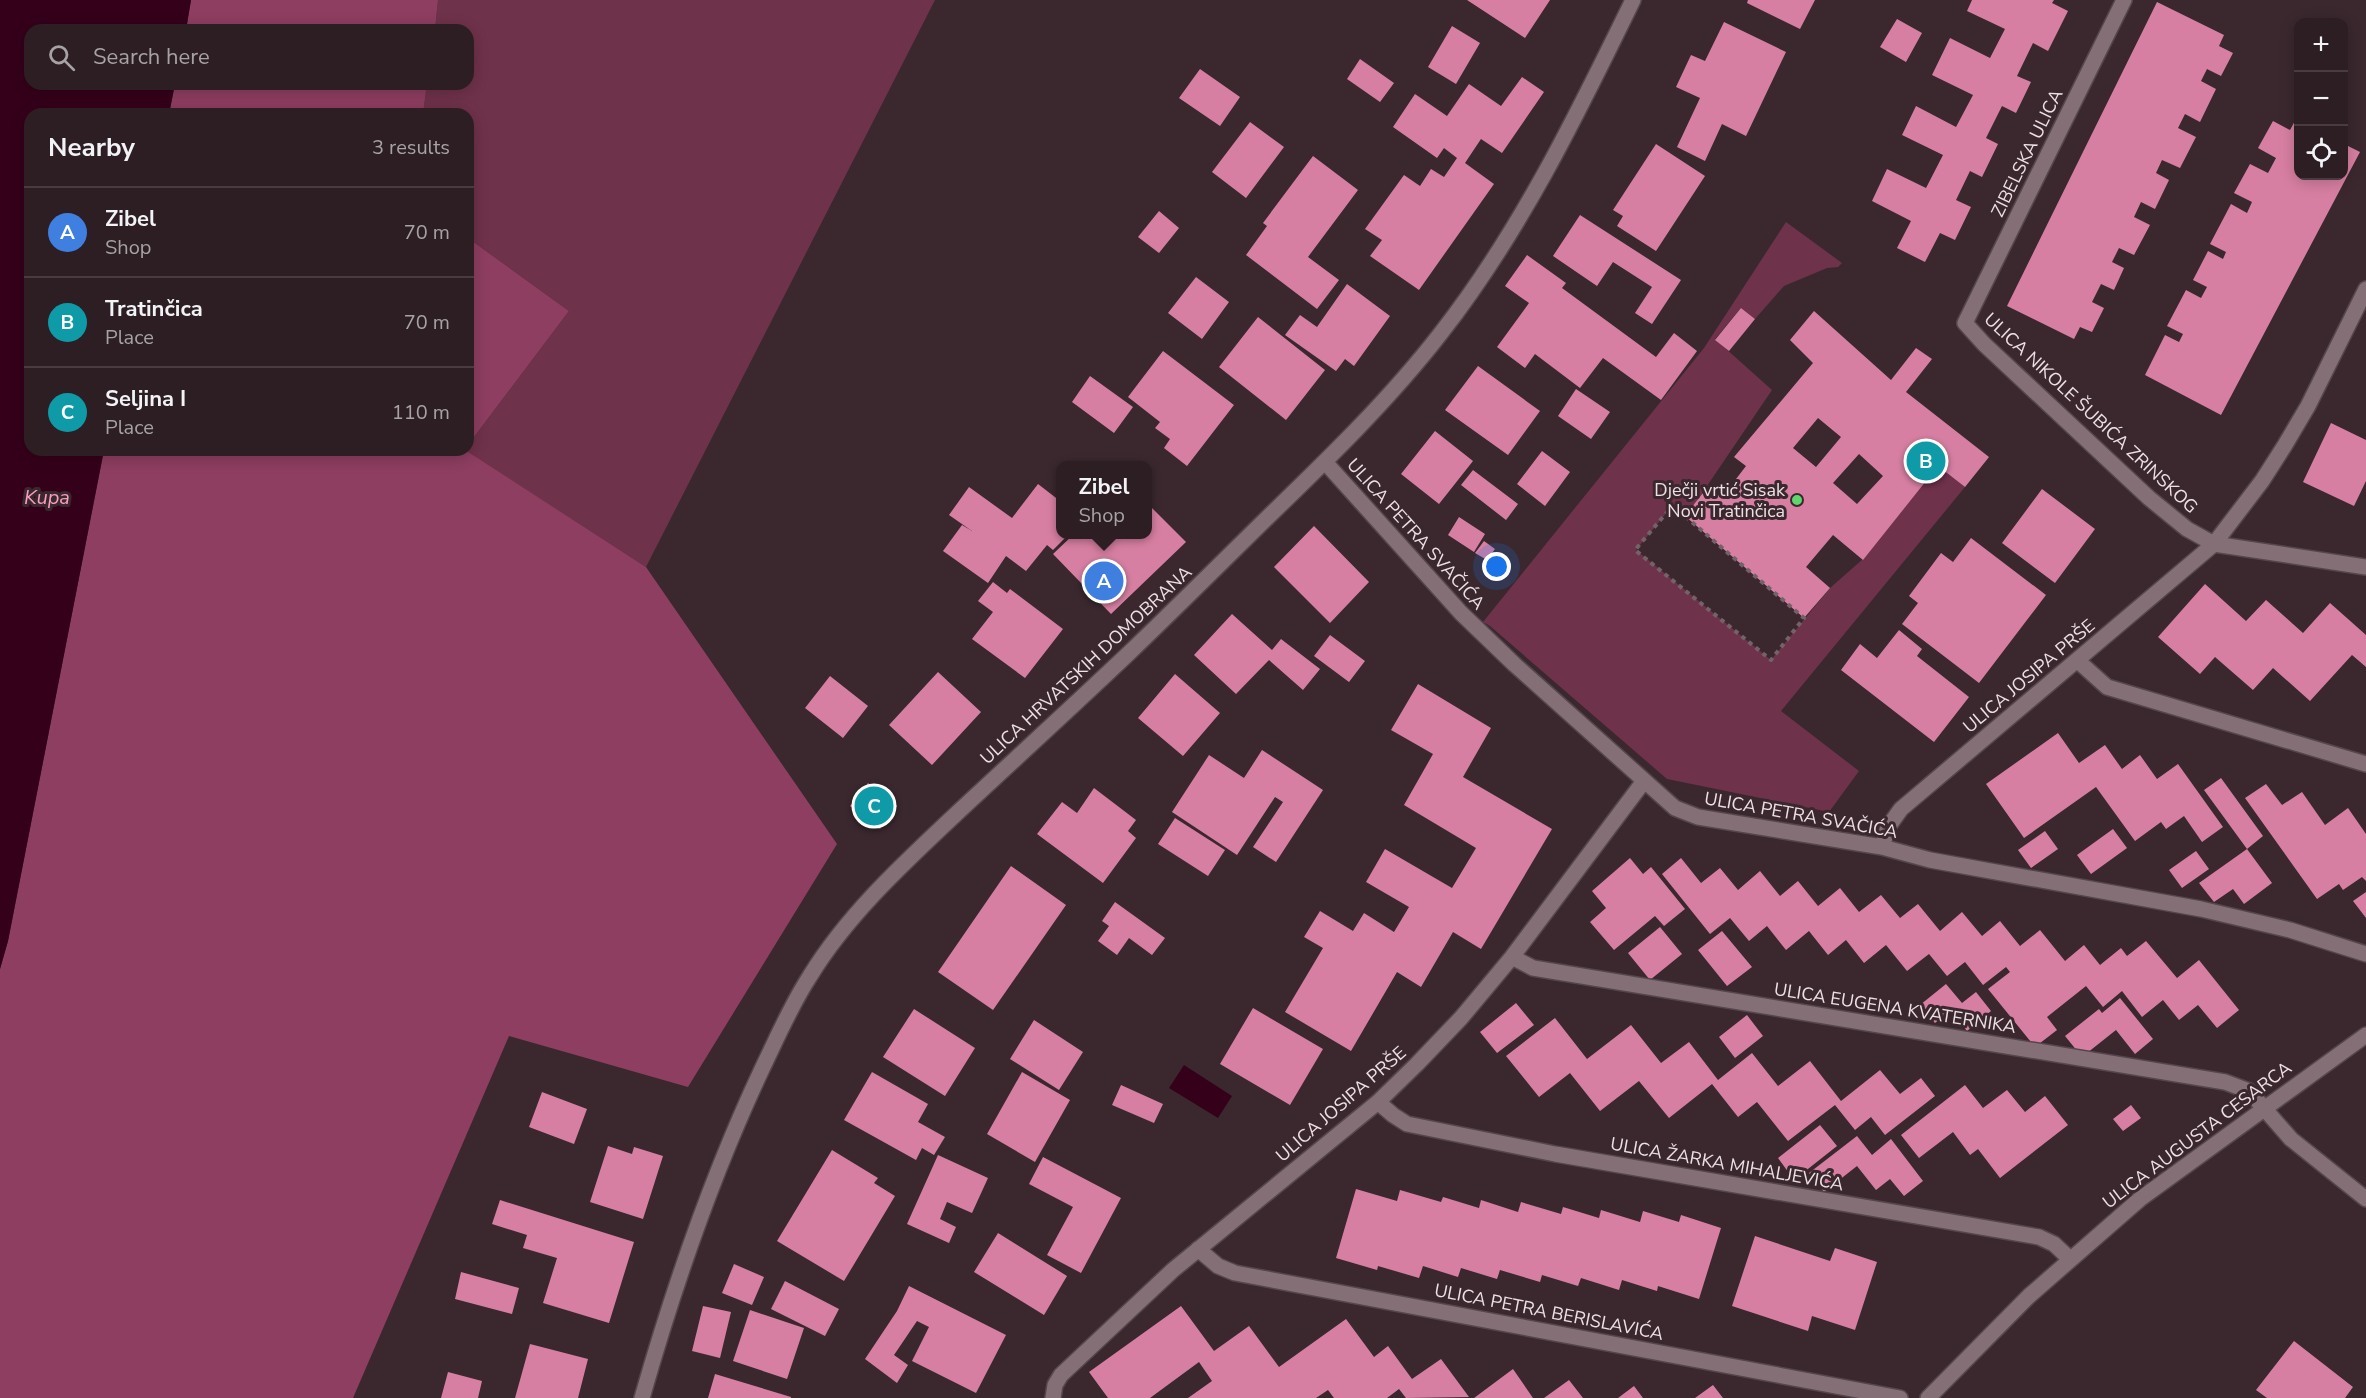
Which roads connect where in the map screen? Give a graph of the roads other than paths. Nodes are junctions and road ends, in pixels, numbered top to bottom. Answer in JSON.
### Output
{"nodes":[{"id":1,"x":1633,"y":0,"type":"edge"},
{"id":2,"x":2124,"y":0,"type":"edge"},
{"id":3,"x":2366,"y":290,"type":"edge"},
{"id":4,"x":1965,"y":323,"type":"joint"},
{"id":5,"x":1325,"y":462,"type":"junction"},
{"id":6,"x":2214,"y":544,"type":"junction"},
{"id":7,"x":2366,"y":567,"type":"edge"},
{"id":8,"x":2078,"y":661,"type":"junction"},
{"id":9,"x":2366,"y":764,"type":"edge"},
{"id":10,"x":1644,"y":781,"type":"junction"},
{"id":11,"x":1882,"y":847,"type":"junction"},
{"id":12,"x":2366,"y":954,"type":"edge"},
{"id":13,"x":1512,"y":957,"type":"junction"},
{"id":14,"x":2366,"y":1035,"type":"edge"},
{"id":15,"x":1378,"y":1102,"type":"junction"},
{"id":16,"x":2266,"y":1108,"type":"junction"},
{"id":17,"x":2366,"y":1199,"type":"edge"},
{"id":18,"x":1198,"y":1249,"type":"junction"},
{"id":19,"x":2070,"y":1259,"type":"junction"},
{"id":20,"x":1052,"y":1396,"type":"edge"},
{"id":21,"x":642,"y":1398,"type":"edge"},
{"id":22,"x":1900,"y":1398,"type":"edge"},
{"id":23,"x":1928,"y":1398,"type":"edge"}],
"edges":[{"from":1,"to":5,"type":"street","name":"ULICA HRVATSKIH DOMOBRANA"},
{"from":2,"to":4,"type":"street","name":"ZIBELSKA ULICA"},
{"from":3,"to":6,"type":"street","name":"ULICA JOSIPA PRŠE"},
{"from":4,"to":6,"type":"street","name":"ULICA NIKOLE ŠUBIĆA ZRINSKOG"},
{"from":5,"to":10,"type":"street","name":"ULICA PETRA SVAČIĆA"},
{"from":5,"to":21,"type":"street","name":"ULICA HRVATSKIH DOMOBRANA"},
{"from":6,"to":7,"type":"street","name":"ULICA NIKOLE ŠUBIĆA ZRINSKOG"},
{"from":6,"to":8,"type":"street","name":"ULICA JOSIPA PRŠE"},
{"from":8,"to":9,"type":"street"},
{"from":8,"to":11,"type":"street","name":"ULICA JOSIPA PRŠE"},
{"from":10,"to":11,"type":"street","name":"ULICA PETRA SVAČIĆA"},
{"from":10,"to":13,"type":"street","name":"ULICA JOSIPA PRŠE"},
{"from":11,"to":12,"type":"street","name":"ULICA PETRA SVAČIĆA"},
{"from":13,"to":15,"type":"street","name":"ULICA JOSIPA PRŠE"},
{"from":13,"to":16,"type":"street","name":"ULICA EUGENA KVATERNIKA"},
{"from":14,"to":16,"type":"street","name":"ULICA AUGUSTA CESARCA"},
{"from":15,"to":18,"type":"street","name":"ULICA JOSIPA PRŠE"},
{"from":15,"to":19,"type":"street","name":"ULICA ŽARKA MIHALJEVIĆA"},
{"from":16,"to":17,"type":"street","name":"ULICA EUGENA KVATERNIKA"},
{"from":16,"to":19,"type":"street","name":"ULICA AUGUSTA CESARCA"},
{"from":18,"to":20,"type":"street","name":"ULICA JOSIPA PRŠE"},
{"from":18,"to":22,"type":"street","name":"ULICA PETRA BERISLAVIĆA"},
{"from":19,"to":23,"type":"street","name":"ULICA AUGUSTA CESARCA"}]}
